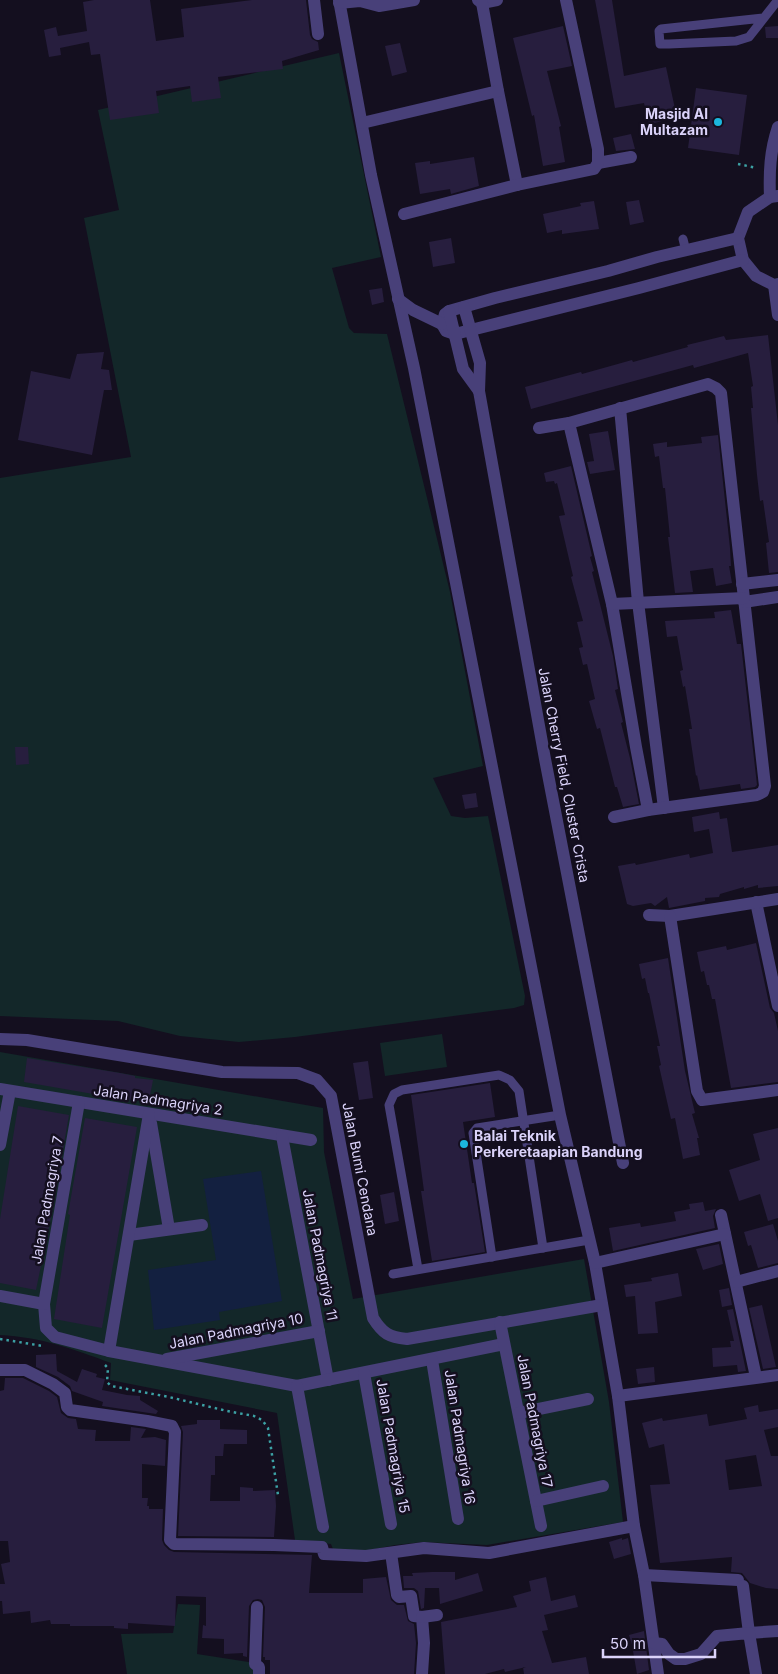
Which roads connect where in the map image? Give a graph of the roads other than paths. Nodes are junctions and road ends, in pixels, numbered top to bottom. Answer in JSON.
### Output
{"nodes":[{"id":1,"x":314,"y":0,"type":"edge"},
{"id":2,"x":414,"y":0,"type":"edge"},
{"id":3,"x":498,"y":0,"type":"edge"},
{"id":4,"x":566,"y":0,"type":"edge"},
{"id":5,"x":778,"y":0,"type":"edge"},
{"id":6,"x":339,"y":2,"type":"edge"},
{"id":7,"x":480,"y":2,"type":"edge"},
{"id":8,"x":763,"y":18,"type":"junction"},
{"id":9,"x":696,"y":25,"type":"junction"},
{"id":10,"x":318,"y":34,"type":"dead end"},
{"id":11,"x":696,"y":43,"type":"junction"},
{"id":12,"x":498,"y":91,"type":"junction"},
{"id":13,"x":362,"y":123,"type":"junction"},
{"id":14,"x":778,"y":127,"type":"edge"},
{"id":15,"x":631,"y":157,"type":"dead end"},
{"id":16,"x":598,"y":163,"type":"junction"},
{"id":17,"x":517,"y":185,"type":"junction"},
{"id":18,"x":774,"y":197,"type":"edge"},
{"id":19,"x":404,"y":214,"type":"dead end"},
{"id":20,"x":738,"y":238,"type":"junction"},
{"id":21,"x":743,"y":260,"type":"junction"},
{"id":22,"x":776,"y":285,"type":"edge"},
{"id":23,"x":398,"y":299,"type":"junction"},
{"id":24,"x":464,"y":307,"type":"junction"},
{"id":25,"x":449,"y":311,"type":"junction"},
{"id":26,"x":778,"y":316,"type":"edge"},
{"id":27,"x":442,"y":324,"type":"junction"},
{"id":28,"x":471,"y":329,"type":"junction"},
{"id":29,"x":455,"y":334,"type":"junction"},
{"id":30,"x":479,"y":391,"type":"junction"},
{"id":31,"x":620,"y":408,"type":"junction"},
{"id":32,"x":569,"y":422,"type":"junction"},
{"id":33,"x":539,"y":428,"type":"dead end"},
{"id":34,"x":778,"y":580,"type":"edge"},
{"id":35,"x":742,"y":584,"type":"junction"},
{"id":36,"x":778,"y":597,"type":"edge"},
{"id":37,"x":744,"y":600,"type":"junction"},
{"id":38,"x":638,"y":602,"type":"junction"},
{"id":39,"x":612,"y":604,"type":"junction"},
{"id":40,"x":664,"y":808,"type":"junction"},
{"id":41,"x":648,"y":810,"type":"junction"},
{"id":42,"x":614,"y":817,"type":"dead end"},
{"id":43,"x":778,"y":899,"type":"edge"},
{"id":44,"x":756,"y":902,"type":"junction"},
{"id":45,"x":649,"y":915,"type":"dead end"},
{"id":46,"x":670,"y":916,"type":"junction"},
{"id":47,"x":778,"y":1006,"type":"edge"},
{"id":48,"x":0,"y":1039,"type":"edge"},
{"id":49,"x":5,"y":1090,"type":"edge"},
{"id":50,"x":777,"y":1093,"type":"edge"},
{"id":51,"x":79,"y":1102,"type":"junction"},
{"id":52,"x":149,"y":1114,"type":"junction"},
{"id":53,"x":560,"y":1115,"type":"junction"},
{"id":54,"x":524,"y":1121,"type":"junction"},
{"id":55,"x":282,"y":1136,"type":"junction"},
{"id":56,"x":311,"y":1140,"type":"dead end"},
{"id":57,"x":0,"y":1145,"type":"edge"},
{"id":58,"x":623,"y":1163,"type":"dead end"},
{"id":59,"x":721,"y":1215,"type":"dead end"},
{"id":60,"x":202,"y":1225,"type":"dead end"},
{"id":61,"x":169,"y":1230,"type":"junction"},
{"id":62,"x":725,"y":1234,"type":"junction"},
{"id":63,"x":129,"y":1235,"type":"junction"},
{"id":64,"x":589,"y":1240,"type":"junction"},
{"id":65,"x":543,"y":1248,"type":"junction"},
{"id":66,"x":492,"y":1256,"type":"junction"},
{"id":67,"x":594,"y":1264,"type":"junction"},
{"id":68,"x":418,"y":1269,"type":"junction"},
{"id":69,"x":778,"y":1271,"type":"edge"},
{"id":70,"x":393,"y":1274,"type":"dead end"},
{"id":71,"x":736,"y":1282,"type":"junction"},
{"id":72,"x":0,"y":1296,"type":"edge"},
{"id":73,"x":44,"y":1304,"type":"junction"},
{"id":74,"x":602,"y":1305,"type":"junction"},
{"id":75,"x":500,"y":1322,"type":"junction"},
{"id":76,"x":319,"y":1331,"type":"junction"},
{"id":77,"x":504,"y":1344,"type":"junction"},
{"id":78,"x":109,"y":1351,"type":"junction"},
{"id":79,"x":432,"y":1360,"type":"junction"},
{"id":80,"x":159,"y":1361,"type":"junction"},
{"id":81,"x":0,"y":1370,"type":"edge"},
{"id":82,"x":364,"y":1373,"type":"junction"},
{"id":83,"x":778,"y":1375,"type":"edge"},
{"id":84,"x":756,"y":1378,"type":"junction"},
{"id":85,"x":328,"y":1380,"type":"junction"},
{"id":86,"x":297,"y":1386,"type":"junction"},
{"id":87,"x":618,"y":1396,"type":"junction"},
{"id":88,"x":588,"y":1400,"type":"dead end"},
{"id":89,"x":519,"y":1413,"type":"junction"},
{"id":90,"x":603,"y":1486,"type":"dead end"},
{"id":91,"x":536,"y":1501,"type":"junction"},
{"id":92,"x":458,"y":1519,"type":"dead end"},
{"id":93,"x":391,"y":1524,"type":"dead end"},
{"id":94,"x":541,"y":1526,"type":"dead end"},
{"id":95,"x":634,"y":1526,"type":"junction"},
{"id":96,"x":323,"y":1527,"type":"dead end"},
{"id":97,"x":391,"y":1553,"type":"junction"},
{"id":98,"x":644,"y":1575,"type":"junction"},
{"id":99,"x":257,"y":1607,"type":"dead end"},
{"id":100,"x":438,"y":1615,"type":"dead end"},
{"id":101,"x":422,"y":1617,"type":"junction"},
{"id":102,"x":778,"y":1631,"type":"edge"},
{"id":103,"x":749,"y":1632,"type":"junction"},
{"id":104,"x":654,"y":1642,"type":"junction"},
{"id":105,"x":259,"y":1674,"type":"edge"},
{"id":106,"x":422,"y":1674,"type":"edge"},
{"id":107,"x":658,"y":1674,"type":"edge"},
{"id":108,"x":756,"y":1674,"type":"edge"}],
"edges":[{"from":1,"to":10,"type":"street"},
{"from":2,"to":6,"type":"street"},
{"from":3,"to":7,"type":"street"},
{"from":4,"to":16,"type":"street"},
{"from":5,"to":8,"type":"lane"},
{"from":6,"to":13,"type":"street"},
{"from":7,"to":12,"type":"street"},
{"from":8,"to":9,"type":"lane"},
{"from":8,"to":11,"type":"lane"},
{"from":9,"to":11,"type":"lane"},
{"from":9,"to":11,"type":"lane"},
{"from":12,"to":13,"type":"street"},
{"from":12,"to":17,"type":"street"},
{"from":13,"to":23,"type":"street"},
{"from":14,"to":18,"type":"street"},
{"from":15,"to":16,"type":"street"},
{"from":16,"to":17,"type":"street"},
{"from":17,"to":19,"type":"street"},
{"from":18,"to":20,"type":"street"},
{"from":20,"to":21,"type":"street"},
{"from":20,"to":24,"type":"street"},
{"from":21,"to":22,"type":"street"},
{"from":21,"to":28,"type":"street"},
{"from":22,"to":26,"type":"street"},
{"from":23,"to":27,"type":"street"},
{"from":23,"to":53,"type":"street"},
{"from":24,"to":25,"type":"street"},
{"from":24,"to":28,"type":"street"},
{"from":25,"to":27,"type":"street"},
{"from":25,"to":29,"type":"street"},
{"from":27,"to":29,"type":"street"},
{"from":28,"to":29,"type":"street"},
{"from":28,"to":30,"type":"street"},
{"from":29,"to":30,"type":"street"},
{"from":30,"to":58,"type":"street","name":"Jalan Cherry Field, Cluster Crista"},
{"from":31,"to":32,"type":"street"},
{"from":31,"to":35,"type":"street"},
{"from":31,"to":38,"type":"street"},
{"from":32,"to":33,"type":"street"},
{"from":32,"to":39,"type":"street"},
{"from":34,"to":35,"type":"street"},
{"from":35,"to":37,"type":"street"},
{"from":36,"to":37,"type":"street"},
{"from":37,"to":38,"type":"street"},
{"from":37,"to":40,"type":"street"},
{"from":38,"to":39,"type":"street"},
{"from":38,"to":40,"type":"street"},
{"from":39,"to":41,"type":"street"},
{"from":40,"to":41,"type":"street"},
{"from":41,"to":42,"type":"street"},
{"from":43,"to":44,"type":"street"},
{"from":44,"to":46,"type":"street"},
{"from":44,"to":47,"type":"street"},
{"from":45,"to":46,"type":"street"},
{"from":46,"to":50,"type":"street"},
{"from":48,"to":75,"type":"street","name":"Jalan Bumi Cendana"},
{"from":49,"to":51,"type":"street","name":"Jalan Padmagriya 2"},
{"from":49,"to":57,"type":"street"},
{"from":51,"to":52,"type":"street","name":"Jalan Padmagriya 2"},
{"from":51,"to":73,"type":"street","name":"Jalan Padmagriya 7"},
{"from":52,"to":55,"type":"street","name":"Jalan Padmagriya 2"},
{"from":52,"to":61,"type":"street"},
{"from":52,"to":63,"type":"street"},
{"from":53,"to":54,"type":"lane"},
{"from":53,"to":64,"type":"street"},
{"from":54,"to":65,"type":"lane"},
{"from":54,"to":66,"type":"lane"},
{"from":54,"to":68,"type":"lane"},
{"from":55,"to":56,"type":"street","name":"Jalan Padmagriya 2"},
{"from":55,"to":76,"type":"street","name":"Jalan Padmagriya 11"},
{"from":59,"to":62,"type":"street"},
{"from":60,"to":61,"type":"street"},
{"from":61,"to":63,"type":"street"},
{"from":62,"to":67,"type":"street"},
{"from":62,"to":71,"type":"street"},
{"from":63,"to":78,"type":"street"},
{"from":64,"to":65,"type":"lane"},
{"from":64,"to":67,"type":"street"},
{"from":65,"to":66,"type":"lane"},
{"from":66,"to":68,"type":"lane"},
{"from":67,"to":74,"type":"street"},
{"from":68,"to":70,"type":"lane"},
{"from":69,"to":71,"type":"street"},
{"from":71,"to":84,"type":"street"},
{"from":72,"to":73,"type":"street"},
{"from":73,"to":78,"type":"street","name":"Jalan Padmagriya 10"},
{"from":74,"to":75,"type":"street","name":"Jalan Bumi Cendana"},
{"from":74,"to":87,"type":"street"},
{"from":75,"to":77,"type":"street","name":"Jalan Padmagriya 17"},
{"from":76,"to":80,"type":"street","name":"Jalan Padmagriya 10"},
{"from":76,"to":85,"type":"street","name":"Jalan Padmagriya 11"},
{"from":77,"to":79,"type":"street"},
{"from":77,"to":89,"type":"street","name":"Jalan Padmagriya 17"},
{"from":78,"to":80,"type":"street","name":"Jalan Padmagriya 10"},
{"from":79,"to":82,"type":"street"},
{"from":79,"to":92,"type":"street","name":"Jalan Padmagriya 16"},
{"from":80,"to":86,"type":"street","name":"Jalan Padmagriya 10"},
{"from":81,"to":97,"type":"street"},
{"from":82,"to":85,"type":"street"},
{"from":82,"to":93,"type":"street","name":"Jalan Padmagriya 15"},
{"from":83,"to":84,"type":"street"},
{"from":84,"to":87,"type":"street"},
{"from":85,"to":86,"type":"street"},
{"from":86,"to":96,"type":"street"},
{"from":87,"to":95,"type":"street"},
{"from":88,"to":89,"type":"street"},
{"from":89,"to":91,"type":"street","name":"Jalan Padmagriya 17"},
{"from":90,"to":91,"type":"street"},
{"from":91,"to":94,"type":"street","name":"Jalan Padmagriya 17"},
{"from":95,"to":97,"type":"street"},
{"from":95,"to":98,"type":"street"},
{"from":97,"to":101,"type":"street"},
{"from":98,"to":103,"type":"street"},
{"from":98,"to":104,"type":"street"},
{"from":99,"to":105,"type":"street"},
{"from":100,"to":101,"type":"street"},
{"from":101,"to":106,"type":"street"},
{"from":102,"to":103,"type":"street"},
{"from":103,"to":104,"type":"street"},
{"from":103,"to":108,"type":"street"},
{"from":104,"to":107,"type":"street"}]}
